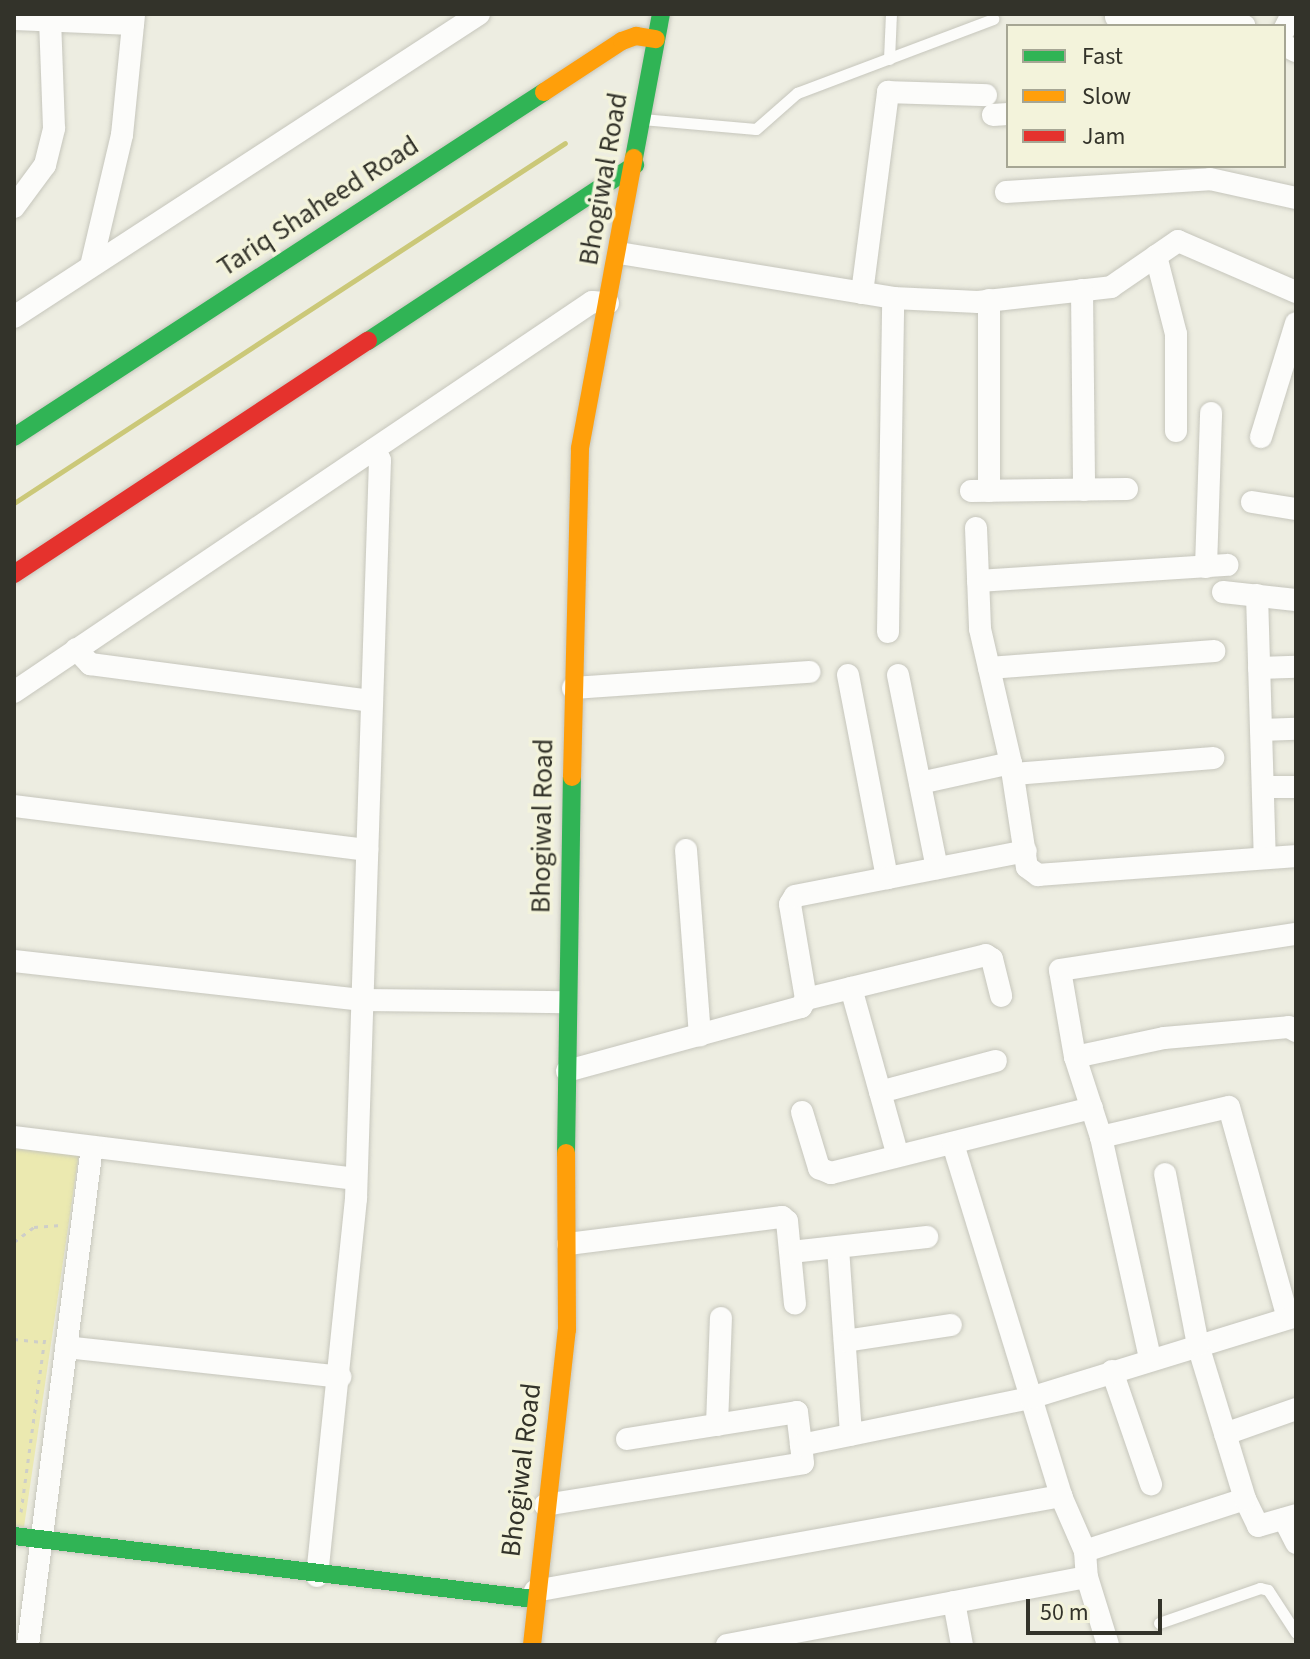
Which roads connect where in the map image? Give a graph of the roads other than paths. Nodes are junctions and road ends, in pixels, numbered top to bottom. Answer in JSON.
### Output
{"nodes":[{"id":1,"x":479,"y":14,"type":"edge"},
{"id":2,"x":661,"y":14,"type":"edge"},
{"id":3,"x":891,"y":14,"type":"edge"},
{"id":4,"x":14,"y":19,"type":"edge"},
{"id":5,"x":133,"y":19,"type":"edge"},
{"id":6,"x":993,"y":19,"type":"dead end"},
{"id":7,"x":1116,"y":19,"type":"edge"},
{"id":8,"x":50,"y":20,"type":"junction"},
{"id":9,"x":1241,"y":24,"type":"edge"},
{"id":10,"x":656,"y":39,"type":"junction"},
{"id":11,"x":889,"y":59,"type":"junction"},
{"id":12,"x":996,"y":108,"type":"edge"},
{"id":13,"x":641,"y":119,"type":"junction"},
{"id":14,"x":635,"y":165,"type":"junction"},
{"id":15,"x":1213,"y":173,"type":"edge"},
{"id":16,"x":1006,"y":192,"type":"dead end"},
{"id":17,"x":1296,"y":198,"type":"edge"},
{"id":18,"x":14,"y":207,"type":"edge"},
{"id":19,"x":619,"y":253,"type":"junction"},
{"id":20,"x":1156,"y":256,"type":"junction"},
{"id":21,"x":91,"y":266,"type":"junction"},
{"id":22,"x":1082,"y":290,"type":"junction"},
{"id":23,"x":1296,"y":292,"type":"edge"},
{"id":24,"x":862,"y":293,"type":"junction"},
{"id":25,"x":893,"y":298,"type":"junction"},
{"id":26,"x":989,"y":300,"type":"junction"},
{"id":27,"x":608,"y":303,"type":"junction"},
{"id":28,"x":14,"y":317,"type":"edge"},
{"id":29,"x":1296,"y":323,"type":"edge"},
{"id":30,"x":1211,"y":413,"type":"dead end"},
{"id":31,"x":1176,"y":431,"type":"dead end"},
{"id":32,"x":14,"y":437,"type":"edge"},
{"id":33,"x":1261,"y":437,"type":"dead end"},
{"id":34,"x":374,"y":450,"type":"junction"},
{"id":35,"x":1127,"y":489,"type":"dead end"},
{"id":36,"x":1084,"y":490,"type":"junction"},
{"id":37,"x":1252,"y":502,"type":"dead end"},
{"id":38,"x":1296,"y":509,"type":"edge"},
{"id":39,"x":976,"y":528,"type":"dead end"},
{"id":40,"x":14,"y":574,"type":"edge"},
{"id":41,"x":978,"y":581,"type":"junction"},
{"id":42,"x":1223,"y":592,"type":"dead end"},
{"id":43,"x":1257,"y":595,"type":"junction"},
{"id":44,"x":1296,"y":600,"type":"edge"},
{"id":45,"x":888,"y":632,"type":"dead end"},
{"id":46,"x":76,"y":649,"type":"junction"},
{"id":47,"x":1214,"y":651,"type":"dead end"},
{"id":48,"x":1296,"y":667,"type":"edge"},
{"id":49,"x":989,"y":668,"type":"junction"},
{"id":50,"x":1259,"y":668,"type":"junction"},
{"id":51,"x":809,"y":672,"type":"dead end"},
{"id":52,"x":848,"y":675,"type":"dead end"},
{"id":53,"x":898,"y":675,"type":"dead end"},
{"id":54,"x":573,"y":688,"type":"junction"},
{"id":55,"x":14,"y":692,"type":"edge"},
{"id":56,"x":371,"y":701,"type":"junction"},
{"id":57,"x":1296,"y":729,"type":"edge"},
{"id":58,"x":1261,"y":730,"type":"junction"},
{"id":59,"x":1213,"y":758,"type":"dead end"},
{"id":60,"x":1012,"y":768,"type":"junction"},
{"id":61,"x":920,"y":783,"type":"junction"},
{"id":62,"x":1263,"y":787,"type":"junction"},
{"id":63,"x":1296,"y":787,"type":"edge"},
{"id":64,"x":14,"y":806,"type":"edge"},
{"id":65,"x":367,"y":850,"type":"junction"},
{"id":66,"x":686,"y":850,"type":"dead end"},
{"id":67,"x":1026,"y":851,"type":"junction"},
{"id":68,"x":1296,"y":856,"type":"edge"},
{"id":69,"x":1265,"y":858,"type":"junction"},
{"id":70,"x":937,"y":868,"type":"junction"},
{"id":71,"x":887,"y":878,"type":"junction"},
{"id":72,"x":1296,"y":934,"type":"edge"},
{"id":73,"x":14,"y":961,"type":"edge"},
{"id":74,"x":851,"y":988,"type":"junction"},
{"id":75,"x":1001,"y":996,"type":"dead end"},
{"id":76,"x":806,"y":999,"type":"junction"},
{"id":77,"x":361,"y":1000,"type":"junction"},
{"id":78,"x":566,"y":1002,"type":"junction"},
{"id":79,"x":1296,"y":1031,"type":"edge"},
{"id":80,"x":700,"y":1035,"type":"junction"},
{"id":81,"x":1075,"y":1057,"type":"junction"},
{"id":82,"x":996,"y":1061,"type":"dead end"},
{"id":83,"x":567,"y":1071,"type":"junction"},
{"id":84,"x":880,"y":1092,"type":"junction"},
{"id":85,"x":1092,"y":1108,"type":"junction"},
{"id":86,"x":802,"y":1112,"type":"dead end"},
{"id":87,"x":14,"y":1137,"type":"edge"},
{"id":88,"x":1101,"y":1137,"type":"junction"},
{"id":89,"x":953,"y":1144,"type":"junction"},
{"id":90,"x":92,"y":1147,"type":"junction"},
{"id":91,"x":898,"y":1156,"type":"junction"},
{"id":92,"x":1165,"y":1174,"type":"dead end"},
{"id":93,"x":355,"y":1179,"type":"junction"},
{"id":94,"x":927,"y":1237,"type":"dead end"},
{"id":95,"x":568,"y":1244,"type":"junction"},
{"id":96,"x":838,"y":1248,"type":"junction"},
{"id":97,"x":791,"y":1252,"type":"junction"},
{"id":98,"x":795,"y":1304,"type":"dead end"},
{"id":99,"x":1292,"y":1317,"type":"edge"},
{"id":100,"x":721,"y":1318,"type":"dead end"},
{"id":101,"x":951,"y":1325,"type":"dead end"},
{"id":102,"x":845,"y":1341,"type":"junction"},
{"id":103,"x":55,"y":1344,"type":"junction"},
{"id":104,"x":1198,"y":1345,"type":"junction"},
{"id":105,"x":1150,"y":1358,"type":"junction"},
{"id":106,"x":1112,"y":1371,"type":"junction"},
{"id":107,"x":340,"y":1377,"type":"junction"},
{"id":108,"x":1030,"y":1398,"type":"junction"},
{"id":109,"x":1296,"y":1409,"type":"edge"},
{"id":110,"x":717,"y":1425,"type":"junction"},
{"id":111,"x":1225,"y":1434,"type":"junction"},
{"id":112,"x":851,"y":1435,"type":"junction"},
{"id":113,"x":627,"y":1439,"type":"dead end"},
{"id":114,"x":801,"y":1445,"type":"junction"},
{"id":115,"x":1151,"y":1484,"type":"dead end"},
{"id":116,"x":1061,"y":1496,"type":"junction"},
{"id":117,"x":1245,"y":1499,"type":"junction"},
{"id":118,"x":545,"y":1505,"type":"junction"},
{"id":119,"x":1290,"y":1517,"type":"edge"},
{"id":120,"x":14,"y":1536,"type":"edge"},
{"id":121,"x":42,"y":1539,"type":"junction"},
{"id":122,"x":1296,"y":1543,"type":"edge"},
{"id":123,"x":1085,"y":1551,"type":"junction"},
{"id":124,"x":317,"y":1576,"type":"junction"},
{"id":125,"x":1087,"y":1577,"type":"junction"},
{"id":126,"x":534,"y":1595,"type":"junction"},
{"id":127,"x":954,"y":1602,"type":"junction"},
{"id":128,"x":1159,"y":1623,"type":"dead end"},
{"id":129,"x":1296,"y":1633,"type":"edge"},
{"id":130,"x":28,"y":1645,"type":"edge"},
{"id":131,"x":532,"y":1645,"type":"edge"},
{"id":132,"x":727,"y":1645,"type":"edge"},
{"id":133,"x":962,"y":1645,"type":"edge"},
{"id":134,"x":1108,"y":1645,"type":"edge"}],
"edges":[{"from":1,"to":21,"type":"street"},
{"from":2,"to":10,"type":"main road","name":"Bhogiwal Road"},
{"from":3,"to":11,"type":"lane"},
{"from":4,"to":8,"type":"street"},
{"from":5,"to":8,"type":"street"},
{"from":5,"to":21,"type":"street"},
{"from":6,"to":11,"type":"lane"},
{"from":7,"to":9,"type":"street"},
{"from":8,"to":18,"type":"street"},
{"from":10,"to":13,"type":"main road","name":"Bhogiwal Road"},
{"from":10,"to":32,"type":"main road","name":"Tariq Shaheed Road"},
{"from":11,"to":13,"type":"lane"},
{"from":12,"to":24,"type":"street"},
{"from":13,"to":14,"type":"main road","name":"Bhogiwal Road"},
{"from":14,"to":19,"type":"main road","name":"Bhogiwal Road"},
{"from":14,"to":40,"type":"main road"},
{"from":15,"to":16,"type":"street"},
{"from":15,"to":17,"type":"street"},
{"from":19,"to":24,"type":"street"},
{"from":19,"to":27,"type":"main road","name":"Bhogiwal Road"},
{"from":20,"to":22,"type":"street"},
{"from":20,"to":23,"type":"street"},
{"from":20,"to":31,"type":"street"},
{"from":21,"to":28,"type":"street"},
{"from":22,"to":26,"type":"street"},
{"from":22,"to":36,"type":"street"},
{"from":24,"to":25,"type":"street"},
{"from":25,"to":26,"type":"street"},
{"from":25,"to":45,"type":"street"},
{"from":26,"to":36,"type":"street"},
{"from":27,"to":34,"type":"street"},
{"from":27,"to":54,"type":"main road","name":"Bhogiwal Road"},
{"from":29,"to":33,"type":"street"},
{"from":30,"to":41,"type":"street"},
{"from":34,"to":46,"type":"street"},
{"from":34,"to":56,"type":"street"},
{"from":35,"to":36,"type":"street"},
{"from":37,"to":38,"type":"street"},
{"from":39,"to":41,"type":"street"},
{"from":41,"to":49,"type":"street"},
{"from":42,"to":43,"type":"street"},
{"from":43,"to":44,"type":"street"},
{"from":43,"to":50,"type":"street"},
{"from":46,"to":55,"type":"street"},
{"from":46,"to":56,"type":"street"},
{"from":47,"to":49,"type":"street"},
{"from":48,"to":50,"type":"street"},
{"from":49,"to":60,"type":"street"},
{"from":50,"to":58,"type":"street"},
{"from":51,"to":54,"type":"street"},
{"from":52,"to":71,"type":"street"},
{"from":53,"to":61,"type":"street"},
{"from":54,"to":78,"type":"main road","name":"Bhogiwal Road"},
{"from":56,"to":65,"type":"street"},
{"from":57,"to":58,"type":"street"},
{"from":58,"to":62,"type":"street"},
{"from":59,"to":60,"type":"street"},
{"from":60,"to":61,"type":"street"},
{"from":60,"to":67,"type":"street"},
{"from":61,"to":70,"type":"street"},
{"from":62,"to":63,"type":"street"},
{"from":62,"to":69,"type":"street"},
{"from":64,"to":65,"type":"street"},
{"from":65,"to":77,"type":"street"},
{"from":66,"to":80,"type":"street"},
{"from":67,"to":69,"type":"street"},
{"from":67,"to":70,"type":"street"},
{"from":68,"to":69,"type":"street"},
{"from":70,"to":71,"type":"street"},
{"from":71,"to":76,"type":"street"},
{"from":72,"to":81,"type":"street"},
{"from":73,"to":77,"type":"street"},
{"from":74,"to":75,"type":"street"},
{"from":74,"to":76,"type":"street"},
{"from":74,"to":84,"type":"street"},
{"from":76,"to":80,"type":"street"},
{"from":77,"to":78,"type":"street"},
{"from":77,"to":93,"type":"street"},
{"from":78,"to":83,"type":"main road","name":"Bhogiwal Road"},
{"from":79,"to":81,"type":"street"},
{"from":80,"to":83,"type":"street"},
{"from":81,"to":85,"type":"street"},
{"from":82,"to":84,"type":"street"},
{"from":83,"to":95,"type":"main road","name":"Bhogiwal Road"},
{"from":84,"to":91,"type":"street"},
{"from":85,"to":88,"type":"street"},
{"from":85,"to":89,"type":"street"},
{"from":86,"to":91,"type":"street"},
{"from":87,"to":90,"type":"street"},
{"from":88,"to":99,"type":"street"},
{"from":88,"to":105,"type":"street"},
{"from":89,"to":91,"type":"street"},
{"from":89,"to":108,"type":"street"},
{"from":90,"to":93,"type":"street"},
{"from":90,"to":103,"type":"street"},
{"from":92,"to":104,"type":"street"},
{"from":93,"to":107,"type":"street"},
{"from":94,"to":96,"type":"street"},
{"from":95,"to":97,"type":"street"},
{"from":95,"to":118,"type":"main road","name":"Bhogiwal Road"},
{"from":96,"to":97,"type":"street"},
{"from":96,"to":102,"type":"street"},
{"from":97,"to":98,"type":"street"},
{"from":99,"to":104,"type":"street"},
{"from":100,"to":110,"type":"street"},
{"from":101,"to":102,"type":"street"},
{"from":102,"to":112,"type":"street"},
{"from":103,"to":107,"type":"street"},
{"from":103,"to":121,"type":"street"},
{"from":104,"to":105,"type":"street"},
{"from":104,"to":111,"type":"street"},
{"from":105,"to":106,"type":"street"},
{"from":106,"to":108,"type":"street"},
{"from":106,"to":115,"type":"street"},
{"from":107,"to":124,"type":"street"},
{"from":108,"to":112,"type":"street"},
{"from":108,"to":116,"type":"street"},
{"from":109,"to":111,"type":"street"},
{"from":110,"to":113,"type":"street"},
{"from":110,"to":114,"type":"street"},
{"from":111,"to":117,"type":"street"},
{"from":112,"to":114,"type":"street"},
{"from":114,"to":118,"type":"street"},
{"from":116,"to":123,"type":"street"},
{"from":116,"to":126,"type":"street"},
{"from":117,"to":119,"type":"street"},
{"from":117,"to":123,"type":"street"},
{"from":118,"to":126,"type":"main road","name":"Bhogiwal Road"},
{"from":119,"to":122,"type":"street"},
{"from":120,"to":121,"type":"main road"},
{"from":121,"to":124,"type":"main road"},
{"from":121,"to":130,"type":"street"},
{"from":123,"to":125,"type":"street"},
{"from":124,"to":126,"type":"main road"},
{"from":125,"to":127,"type":"street"},
{"from":125,"to":134,"type":"street"},
{"from":126,"to":131,"type":"main road","name":"Bhogiwal Road"},
{"from":127,"to":132,"type":"street"},
{"from":127,"to":133,"type":"street"},
{"from":128,"to":129,"type":"lane"}]}
